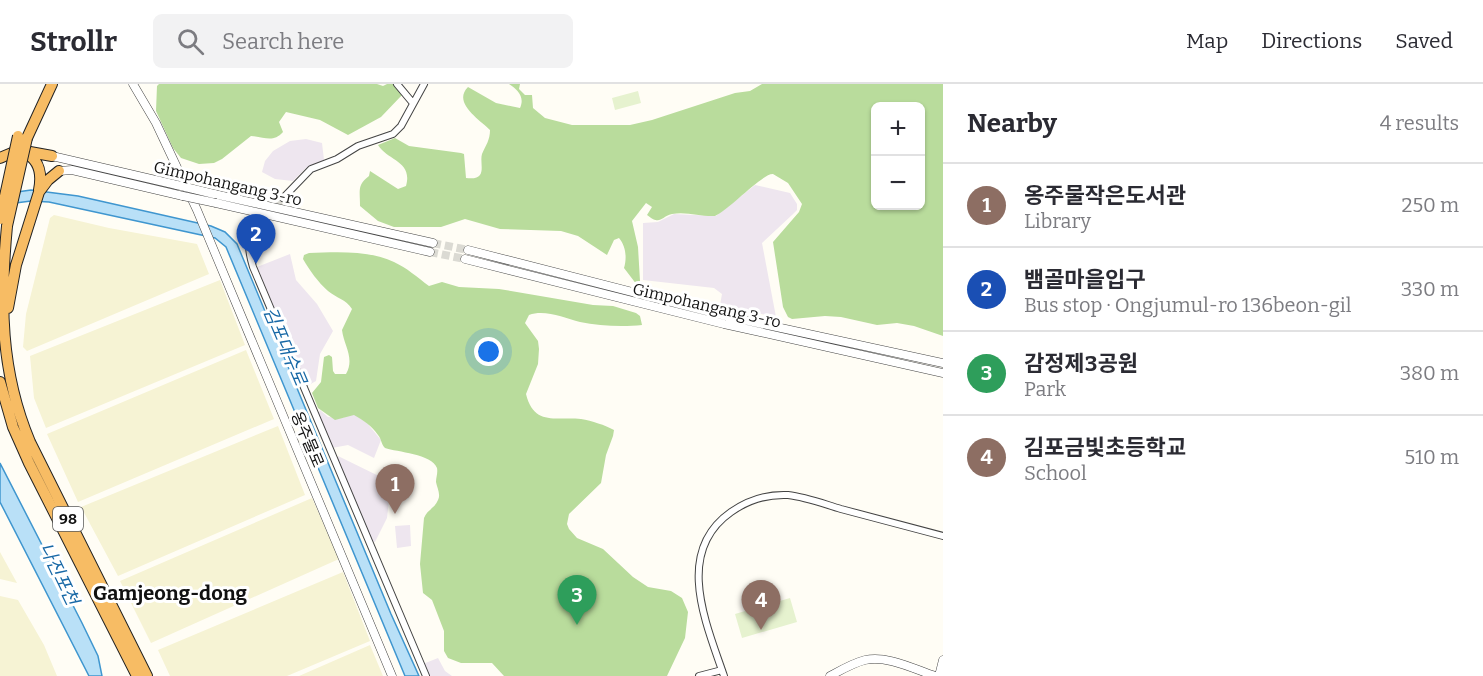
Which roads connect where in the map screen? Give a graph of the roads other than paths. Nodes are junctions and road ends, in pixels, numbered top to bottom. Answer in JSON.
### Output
{"nodes":[{"id":1,"x":49,"y":84,"type":"edge"},
{"id":2,"x":133,"y":84,"type":"edge"},
{"id":3,"x":397,"y":84,"type":"edge"},
{"id":4,"x":424,"y":84,"type":"edge"},
{"id":5,"x":412,"y":102,"type":"junction"},
{"id":6,"x":19,"y":150,"type":"junction"},
{"id":7,"x":52,"y":156,"type":"joint"},
{"id":8,"x":0,"y":158,"type":"edge"},
{"id":9,"x":59,"y":171,"type":"joint"},
{"id":10,"x":39,"y":192,"type":"junction"},
{"id":11,"x":284,"y":198,"type":"tunnel mouth"},
{"id":12,"x":3,"y":222,"type":"edge"},
{"id":13,"x":260,"y":226,"type":"tunnel mouth"},
{"id":14,"x":434,"y":243,"type":"tunnel mouth"},
{"id":15,"x":468,"y":250,"type":"tunnel mouth"},
{"id":16,"x":430,"y":252,"type":"tunnel mouth"},
{"id":17,"x":465,"y":259,"type":"tunnel mouth"},
{"id":18,"x":6,"y":356,"type":"junction"},
{"id":19,"x":943,"y":363,"type":"edge"},
{"id":20,"x":943,"y":373,"type":"edge"},
{"id":21,"x":0,"y":382,"type":"edge"},
{"id":22,"x":943,"y":536,"type":"edge"},
{"id":23,"x":943,"y":660,"type":"edge"},
{"id":24,"x":723,"y":673,"type":"edge"},
{"id":25,"x":137,"y":676,"type":"edge"},
{"id":26,"x":147,"y":676,"type":"edge"},
{"id":27,"x":392,"y":676,"type":"edge"},
{"id":28,"x":426,"y":676,"type":"edge"},
{"id":29,"x":699,"y":676,"type":"edge"},
{"id":30,"x":830,"y":676,"type":"edge"},
{"id":31,"x":937,"y":676,"type":"edge"}],
"edges":[{"from":1,"to":12,"type":"highway","number":"98","bridge":true},
{"from":2,"to":27,"type":"street","name":"옹주물로"},
{"from":3,"to":5,"type":"street"},
{"from":4,"to":5,"type":"street"},
{"from":5,"to":11,"type":"street"},
{"from":6,"to":7,"type":"highway"},
{"from":6,"to":8,"type":"highway"},
{"from":6,"to":10,"type":"highway"},
{"from":7,"to":14,"type":"street","name":"Gimpohangang 3-ro","bridge":true},
{"from":9,"to":10,"type":"highway"},
{"from":9,"to":16,"type":"street","name":"Gimpohangang 3-ro","bridge":true},
{"from":10,"to":18,"type":"highway"},
{"from":12,"to":18,"type":"highway","number":"98"},
{"from":13,"to":28,"type":"street"},
{"from":15,"to":19,"type":"street","name":"Gimpohangang 3-ro"},
{"from":17,"to":20,"type":"street","name":"Gimpohangang 3-ro"},
{"from":18,"to":26,"type":"highway","number":"98"},
{"from":21,"to":25,"type":"highway","number":"98"},
{"from":22,"to":24,"type":"street"},
{"from":23,"to":31,"type":"street"},
{"from":24,"to":29,"type":"street"},
{"from":30,"to":31,"type":"street"}]}
